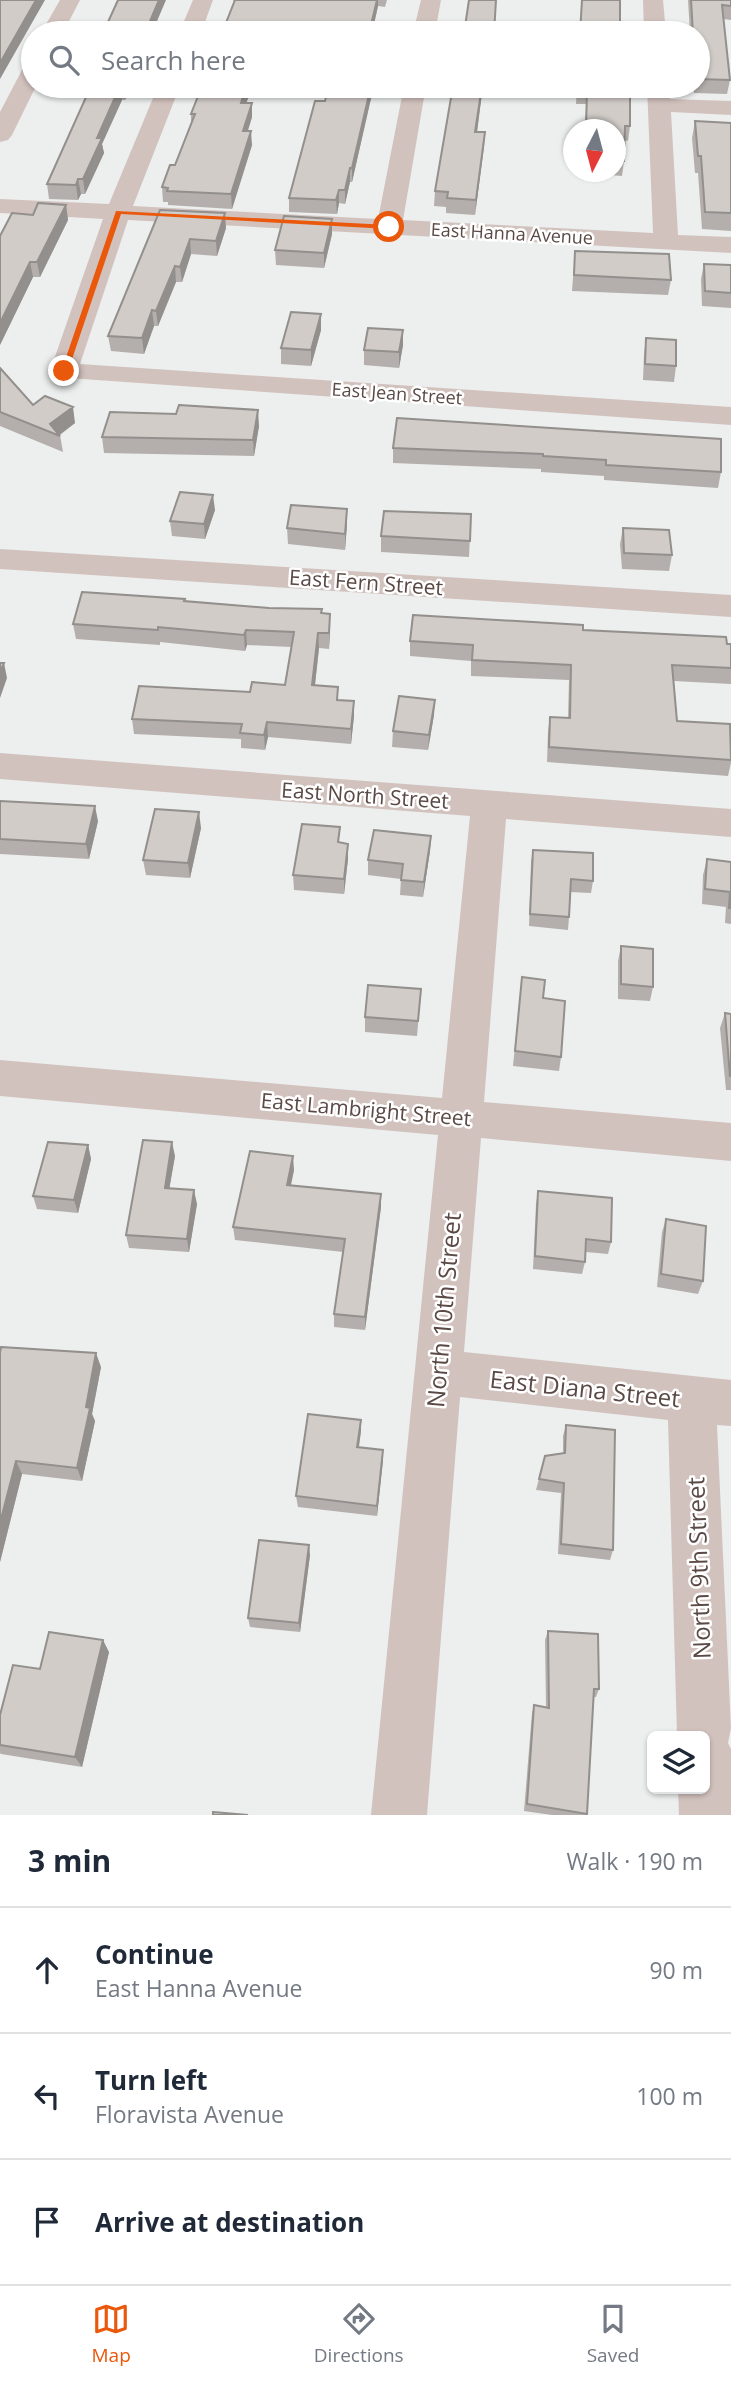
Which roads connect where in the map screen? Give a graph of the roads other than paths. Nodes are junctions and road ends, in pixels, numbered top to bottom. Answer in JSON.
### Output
{"nodes":[{"id":1,"x":70,"y":0,"type":"edge"},
{"id":2,"x":203,"y":0,"type":"edge"},
{"id":3,"x":430,"y":0,"type":"edge"},
{"id":4,"x":653,"y":0,"type":"edge"},
{"id":5,"x":59,"y":21,"type":"edge"},
{"id":6,"x":195,"y":21,"type":"edge"},
{"id":7,"x":427,"y":21,"type":"edge"},
{"id":8,"x":654,"y":21,"type":"edge"},
{"id":9,"x":21,"y":82,"type":"edge"},
{"id":10,"x":164,"y":98,"type":"edge"},
{"id":11,"x":413,"y":98,"type":"edge"},
{"id":12,"x":658,"y":98,"type":"edge"},
{"id":13,"x":675,"y":98,"type":"edge"},
{"id":14,"x":731,"y":108,"type":"edge"},
{"id":15,"x":0,"y":135,"type":"edge"},
{"id":16,"x":0,"y":206,"type":"edge"},
{"id":17,"x":118,"y":212,"type":"junction"},
{"id":18,"x":389,"y":227,"type":"junction"},
{"id":19,"x":666,"y":242,"type":"junction"},
{"id":20,"x":731,"y":245,"type":"edge"},
{"id":21,"x":731,"y":416,"type":"edge"},
{"id":22,"x":0,"y":559,"type":"edge"},
{"id":23,"x":731,"y":606,"type":"edge"},
{"id":24,"x":0,"y":766,"type":"edge"},
{"id":25,"x":489,"y":804,"type":"junction"},
{"id":26,"x":731,"y":823,"type":"edge"},
{"id":27,"x":0,"y":1079,"type":"edge"},
{"id":28,"x":460,"y":1118,"type":"junction"},
{"id":29,"x":731,"y":1142,"type":"edge"},
{"id":30,"x":438,"y":1372,"type":"junction"},
{"id":31,"x":712,"y":1401,"type":"edge"},
{"id":32,"x":704,"y":1731,"type":"edge"},
{"id":33,"x":706,"y":1794,"type":"edge"},
{"id":34,"x":399,"y":1815,"type":"edge"},
{"id":35,"x":707,"y":1815,"type":"edge"}],
"edges":[{"from":1,"to":5,"type":"street"},
{"from":2,"to":6,"type":"street"},
{"from":3,"to":7,"type":"street"},
{"from":4,"to":8,"type":"street"},
{"from":9,"to":15,"type":"street"},
{"from":10,"to":17,"type":"street"},
{"from":11,"to":18,"type":"street"},
{"from":12,"to":19,"type":"street"},
{"from":13,"to":14,"type":"street"},
{"from":16,"to":17,"type":"street","name":"East Hanna Avenue"},
{"from":17,"to":18,"type":"street","name":"East Hanna Avenue"},
{"from":17,"to":21,"type":"street","name":"East Jean Street"},
{"from":18,"to":19,"type":"street","name":"East Hanna Avenue"},
{"from":19,"to":20,"type":"street","name":"East Hanna Avenue"},
{"from":22,"to":23,"type":"street","name":"East Fern Street"},
{"from":24,"to":25,"type":"street","name":"East North Street"},
{"from":25,"to":26,"type":"street","name":"East North Street"},
{"from":25,"to":28,"type":"street","name":"North 10th Street"},
{"from":27,"to":28,"type":"street","name":"East Lambright Street"},
{"from":28,"to":29,"type":"street","name":"East Lambright Street"},
{"from":28,"to":30,"type":"street","name":"North 10th Street"},
{"from":30,"to":31,"type":"street","name":"East Diana Street"},
{"from":30,"to":34,"type":"street","name":"North 10th Street"},
{"from":31,"to":32,"type":"street","name":"North 9th Street"},
{"from":33,"to":35,"type":"street"}]}
